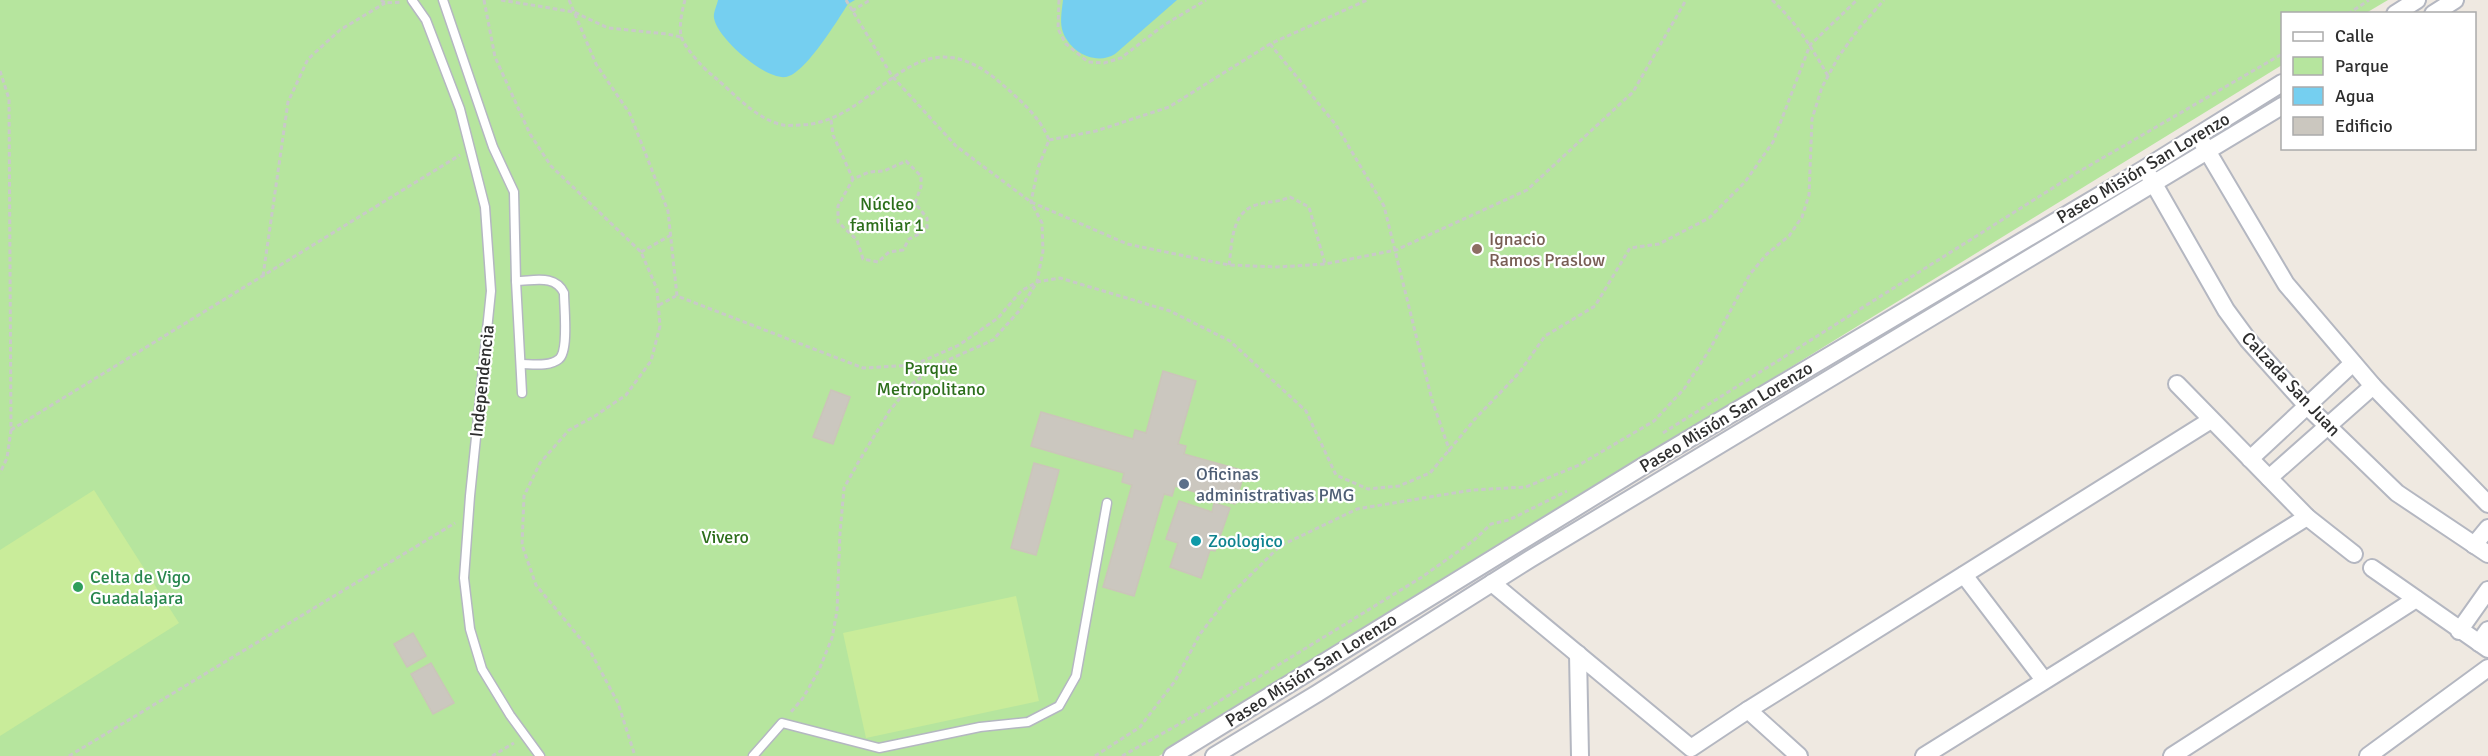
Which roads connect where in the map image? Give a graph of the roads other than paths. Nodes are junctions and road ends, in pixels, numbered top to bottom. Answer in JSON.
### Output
{"nodes":[{"id":1,"x":412,"y":0,"type":"edge"},
{"id":2,"x":443,"y":0,"type":"edge"},
{"id":3,"x":2417,"y":0,"type":"edge"},
{"id":4,"x":2455,"y":0,"type":"edge"},
{"id":5,"x":2398,"y":12,"type":"edge"},
{"id":6,"x":2436,"y":12,"type":"edge"},
{"id":7,"x":2281,"y":84,"type":"edge"},
{"id":8,"x":2281,"y":107,"type":"edge"},
{"id":9,"x":2198,"y":136,"type":"junction"},
{"id":10,"x":2208,"y":152,"type":"junction"},
{"id":11,"x":2144,"y":169,"type":"junction"},
{"id":12,"x":2154,"y":185,"type":"junction"},
{"id":13,"x":516,"y":281,"type":"junction"},
{"id":14,"x":2353,"y":363,"type":"junction"},
{"id":15,"x":520,"y":364,"type":"junction"},
{"id":16,"x":2177,"y":384,"type":"dead end"},
{"id":17,"x":2373,"y":386,"type":"junction"},
{"id":18,"x":522,"y":393,"type":"dead end"},
{"id":19,"x":2308,"y":407,"type":"junction"},
{"id":20,"x":2211,"y":420,"type":"junction"},
{"id":21,"x":2329,"y":427,"type":"junction"},
{"id":22,"x":2250,"y":459,"type":"junction"},
{"id":23,"x":2269,"y":478,"type":"junction"},
{"id":24,"x":1107,"y":503,"type":"dead end"},
{"id":25,"x":2488,"y":504,"type":"edge"},
{"id":26,"x":2307,"y":517,"type":"junction"},
{"id":27,"x":2488,"y":528,"type":"edge"},
{"id":28,"x":2481,"y":549,"type":"edge"},
{"id":29,"x":2354,"y":554,"type":"dead end"},
{"id":30,"x":2372,"y":568,"type":"dead end"},
{"id":31,"x":1964,"y":575,"type":"junction"},
{"id":32,"x":1492,"y":583,"type":"junction"},
{"id":33,"x":2488,"y":590,"type":"edge"},
{"id":34,"x":2416,"y":599,"type":"junction"},
{"id":35,"x":2459,"y":631,"type":"junction"},
{"id":36,"x":2485,"y":641,"type":"edge"},
{"id":37,"x":1578,"y":654,"type":"junction"},
{"id":38,"x":2488,"y":668,"type":"edge"},
{"id":39,"x":2044,"y":680,"type":"junction"},
{"id":40,"x":1748,"y":710,"type":"junction"},
{"id":41,"x":540,"y":756,"type":"edge"},
{"id":42,"x":753,"y":756,"type":"edge"},
{"id":43,"x":1172,"y":756,"type":"edge"},
{"id":44,"x":1214,"y":756,"type":"edge"},
{"id":45,"x":1580,"y":756,"type":"edge"},
{"id":46,"x":1799,"y":756,"type":"edge"},
{"id":47,"x":1924,"y":756,"type":"edge"},
{"id":48,"x":2172,"y":756,"type":"edge"},
{"id":49,"x":2368,"y":756,"type":"edge"}],
"edges":[{"from":1,"to":41,"type":"lane","name":"Independencia"},
{"from":2,"to":13,"type":"lane"},
{"from":3,"to":5,"type":"street"},
{"from":4,"to":6,"type":"street"},
{"from":7,"to":9,"type":"street","name":"Paseo Misión San Lorenzo"},
{"from":8,"to":10,"type":"street","name":"Paseo Misión San Lorenzo"},
{"from":9,"to":10,"type":"street"},
{"from":9,"to":11,"type":"street","name":"Paseo Misión San Lorenzo"},
{"from":10,"to":12,"type":"street","name":"Paseo Misión San Lorenzo"},
{"from":10,"to":14,"type":"street"},
{"from":11,"to":12,"type":"street","name":"Calzada San Juan"},
{"from":11,"to":43,"type":"street","name":"Paseo Misión San Lorenzo"},
{"from":12,"to":19,"type":"street","name":"Calzada San Juan"},
{"from":12,"to":32,"type":"street","name":"Paseo Misión San Lorenzo"},
{"from":13,"to":15,"type":"lane"},
{"from":13,"to":15,"type":"lane"},
{"from":14,"to":17,"type":"street"},
{"from":14,"to":19,"type":"street"},
{"from":15,"to":18,"type":"lane"},
{"from":16,"to":20,"type":"street"},
{"from":17,"to":21,"type":"street"},
{"from":17,"to":25,"type":"street"},
{"from":19,"to":21,"type":"street","name":"Calzada San Juan"},
{"from":19,"to":22,"type":"street"},
{"from":20,"to":22,"type":"street"},
{"from":20,"to":31,"type":"street"},
{"from":21,"to":23,"type":"street"},
{"from":21,"to":28,"type":"street","name":"Calzada San Juan"},
{"from":22,"to":23,"type":"street"},
{"from":23,"to":26,"type":"street"},
{"from":24,"to":42,"type":"lane"},
{"from":26,"to":29,"type":"street"},
{"from":26,"to":39,"type":"street"},
{"from":27,"to":28,"type":"street"},
{"from":30,"to":34,"type":"street"},
{"from":31,"to":39,"type":"street"},
{"from":31,"to":40,"type":"street"},
{"from":32,"to":37,"type":"street"},
{"from":32,"to":44,"type":"street","name":"Paseo Misión San Lorenzo"},
{"from":33,"to":35,"type":"street"},
{"from":34,"to":35,"type":"street"},
{"from":34,"to":48,"type":"street"},
{"from":35,"to":36,"type":"street"},
{"from":37,"to":40,"type":"street"},
{"from":37,"to":45,"type":"street"},
{"from":38,"to":49,"type":"street"},
{"from":39,"to":47,"type":"street"},
{"from":40,"to":46,"type":"street"}]}
